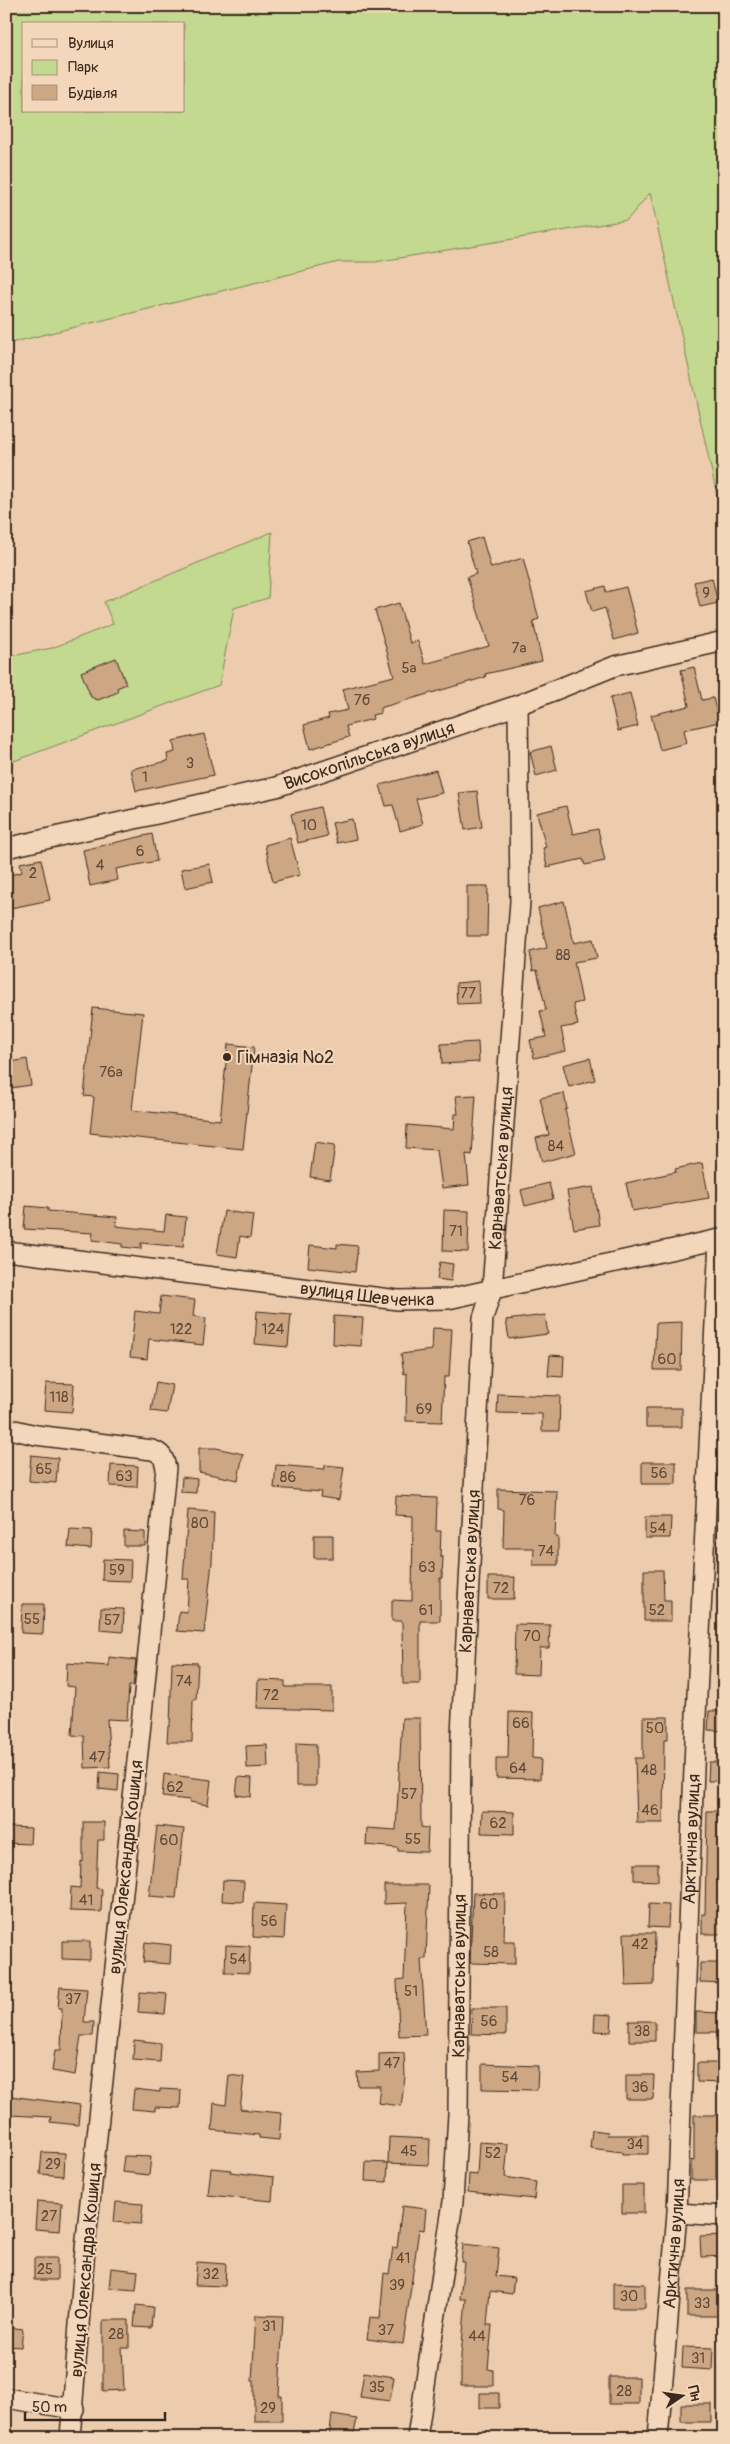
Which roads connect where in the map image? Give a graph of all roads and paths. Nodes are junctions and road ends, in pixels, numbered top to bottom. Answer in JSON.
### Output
{"nodes":[{"id":1,"x":724,"y":641,"type":"edge"},
{"id":2,"x":518,"y":705,"type":"junction"},
{"id":3,"x":6,"y":848,"type":"edge"},
{"id":4,"x":721,"y":1239,"type":"edge"},
{"id":5,"x":6,"y":1251,"type":"edge"},
{"id":6,"x":492,"y":1290,"type":"junction"},
{"id":7,"x":6,"y":1428,"type":"edge"},
{"id":8,"x":677,"y":2213,"type":"junction"},
{"id":9,"x":724,"y":2216,"type":"edge"},
{"id":10,"x":6,"y":2398,"type":"edge"},
{"id":11,"x":74,"y":2409,"type":"junction"},
{"id":12,"x":70,"y":2438,"type":"edge"},
{"id":13,"x":417,"y":2438,"type":"edge"},
{"id":14,"x":658,"y":2438,"type":"edge"}],
"edges":[{"from":1,"to":2,"type":"street","name":"Високопільська вулиця"},
{"from":2,"to":3,"type":"street","name":"Високопільська вулиця"},
{"from":2,"to":6,"type":"street","name":"Карнаватська вулиця"},
{"from":4,"to":6,"type":"street","name":"вулиця Шевченка"},
{"from":4,"to":8,"type":"street","name":"Арктична вулиця"},
{"from":5,"to":6,"type":"street","name":"вулиця Шевченка"},
{"from":6,"to":13,"type":"street","name":"Карнаватська вулиця"},
{"from":7,"to":11,"type":"street","name":"вулиця Олександра Кошиця"},
{"from":8,"to":9,"type":"street"},
{"from":8,"to":14,"type":"street","name":"Арктична вулиця"},
{"from":10,"to":11,"type":"street"},
{"from":11,"to":12,"type":"street","name":"вулиця Олександра Кошиця"}]}
